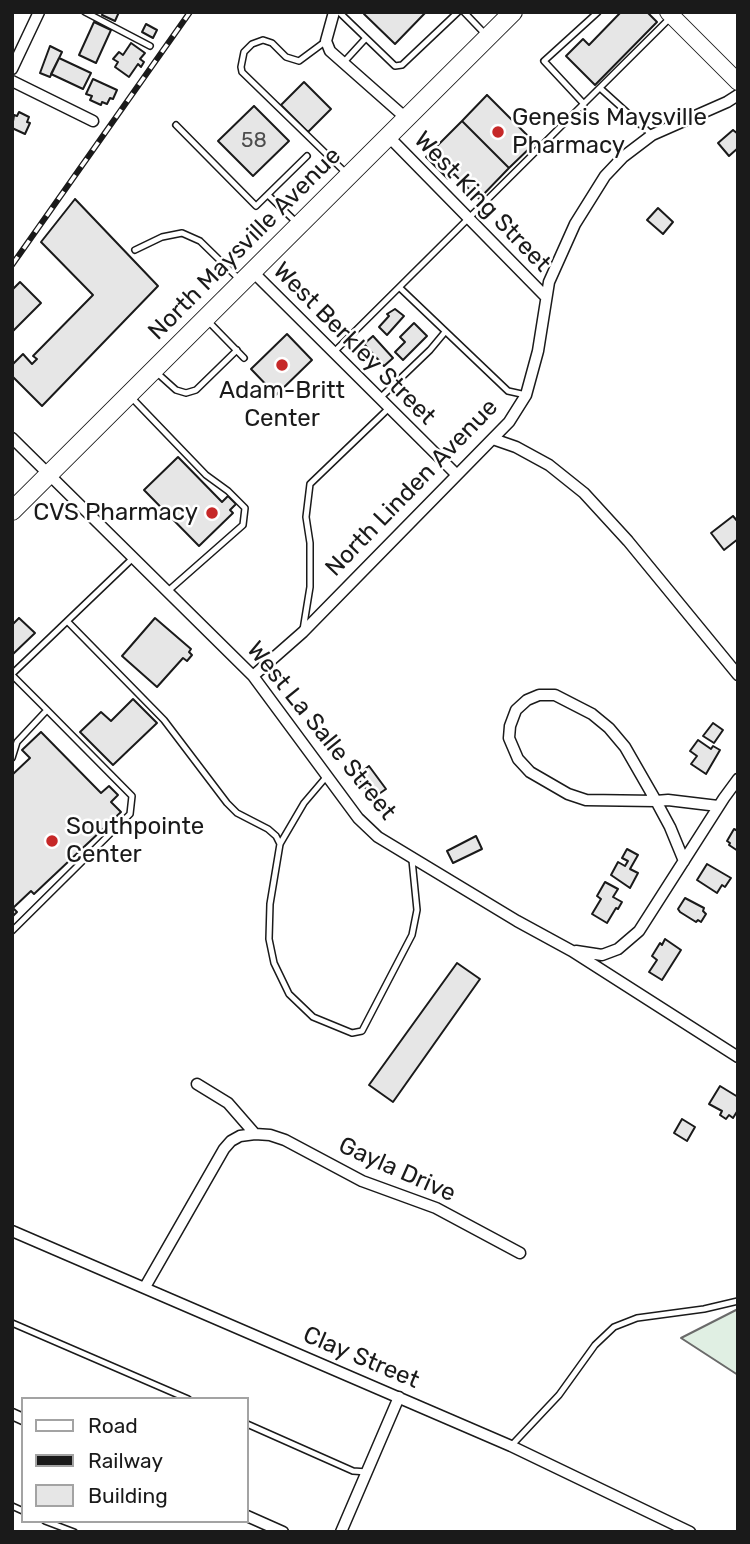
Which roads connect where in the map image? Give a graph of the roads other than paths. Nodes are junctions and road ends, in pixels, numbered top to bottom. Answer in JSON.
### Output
{"nodes":[{"id":1,"x":39,"y":12,"type":"edge"},
{"id":2,"x":85,"y":12,"type":"edge"},
{"id":3,"x":334,"y":12,"type":"edge"},
{"id":4,"x":340,"y":12,"type":"edge"},
{"id":5,"x":458,"y":12,"type":"edge"},
{"id":6,"x":464,"y":12,"type":"edge"},
{"id":7,"x":513,"y":12,"type":"edge"},
{"id":8,"x":598,"y":12,"type":"edge"},
{"id":9,"x":672,"y":14,"type":"edge"},
{"id":10,"x":488,"y":37,"type":"junction"},
{"id":11,"x":366,"y":38,"type":"junction"},
{"id":12,"x":326,"y":41,"type":"junction"},
{"id":13,"x":150,"y":46,"type":"dead end"},
{"id":14,"x":342,"y":64,"type":"junction"},
{"id":15,"x":12,"y":69,"type":"edge"},
{"id":16,"x":12,"y":81,"type":"edge"},
{"id":17,"x":738,"y":82,"type":"edge"},
{"id":18,"x":600,"y":88,"type":"junction"},
{"id":19,"x":738,"y":95,"type":"edge"},
{"id":20,"x":584,"y":104,"type":"junction"},
{"id":21,"x":407,"y":119,"type":"junction"},
{"id":22,"x":93,"y":121,"type":"dead end"},
{"id":23,"x":176,"y":125,"type":"dead end"},
{"id":24,"x":652,"y":135,"type":"junction"},
{"id":25,"x":388,"y":137,"type":"junction"},
{"id":26,"x":307,"y":156,"type":"dead end"},
{"id":27,"x":349,"y":177,"type":"junction"},
{"id":28,"x":268,"y":195,"type":"junction"},
{"id":29,"x":469,"y":219,"type":"junction"},
{"id":30,"x":300,"y":225,"type":"junction"},
{"id":31,"x":135,"y":250,"type":"dead end"},
{"id":32,"x":247,"y":277,"type":"junction"},
{"id":33,"x":400,"y":288,"type":"junction"},
{"id":34,"x":545,"y":296,"type":"junction"},
{"id":35,"x":206,"y":319,"type":"junction"},
{"id":36,"x":445,"y":332,"type":"junction"},
{"id":37,"x":237,"y":350,"type":"junction"},
{"id":38,"x":333,"y":353,"type":"junction"},
{"id":39,"x":244,"y":358,"type":"dead end"},
{"id":40,"x":154,"y":370,"type":"junction"},
{"id":41,"x":129,"y":395,"type":"junction"},
{"id":42,"x":526,"y":395,"type":"junction"},
{"id":43,"x":379,"y":399,"type":"junction"},
{"id":44,"x":388,"y":409,"type":"junction"},
{"id":45,"x":12,"y":438,"type":"edge"},
{"id":46,"x":493,"y":439,"type":"junction"},
{"id":47,"x":49,"y":474,"type":"junction"},
{"id":48,"x":456,"y":474,"type":"junction"},
{"id":49,"x":15,"y":503,"type":"edge"},
{"id":50,"x":134,"y":557,"type":"junction"},
{"id":51,"x":168,"y":591,"type":"junction"},
{"id":52,"x":68,"y":622,"type":"junction"},
{"id":53,"x":303,"y":632,"type":"junction"},
{"id":54,"x":12,"y":675,"type":"edge"},
{"id":55,"x":738,"y":675,"type":"edge"},
{"id":56,"x":253,"y":676,"type":"junction"},
{"id":57,"x":47,"y":710,"type":"junction"},
{"id":58,"x":12,"y":758,"type":"edge"},
{"id":59,"x":327,"y":776,"type":"junction"},
{"id":60,"x":738,"y":779,"type":"edge"},
{"id":61,"x":656,"y":801,"type":"junction"},
{"id":62,"x":719,"y":806,"type":"junction"},
{"id":63,"x":279,"y":844,"type":"junction"},
{"id":64,"x":412,"y":859,"type":"junction"},
{"id":65,"x":684,"y":861,"type":"junction"},
{"id":66,"x":12,"y":931,"type":"edge"},
{"id":67,"x":572,"y":951,"type":"junction"},
{"id":68,"x":738,"y":1057,"type":"edge"},
{"id":69,"x":197,"y":1084,"type":"dead end"},
{"id":70,"x":256,"y":1134,"type":"junction"},
{"id":71,"x":12,"y":1231,"type":"edge"},
{"id":72,"x":520,"y":1253,"type":"dead end"},
{"id":73,"x":145,"y":1287,"type":"junction"},
{"id":74,"x":738,"y":1301,"type":"edge"},
{"id":75,"x":12,"y":1324,"type":"edge"},
{"id":76,"x":183,"y":1397,"type":"edge"},
{"id":77,"x":399,"y":1397,"type":"junction"},
{"id":78,"x":248,"y":1424,"type":"edge"},
{"id":79,"x":511,"y":1446,"type":"junction"},
{"id":80,"x":367,"y":1472,"type":"junction"},
{"id":81,"x":248,"y":1516,"type":"edge"},
{"id":82,"x":51,"y":1523,"type":"edge"},
{"id":83,"x":74,"y":1532,"type":"edge"},
{"id":84,"x":283,"y":1532,"type":"edge"},
{"id":85,"x":341,"y":1532,"type":"edge"},
{"id":86,"x":690,"y":1532,"type":"edge"}],
"edges":[{"from":1,"to":15,"type":"street"},
{"from":2,"to":13,"type":"lane"},
{"from":3,"to":12,"type":"street"},
{"from":4,"to":11,"type":"lane"},
{"from":5,"to":11,"type":"lane"},
{"from":6,"to":10,"type":"lane"},
{"from":7,"to":10,"type":"main road","name":"North Maysville Avenue"},
{"from":8,"to":20,"type":"lane"},
{"from":9,"to":17,"type":"street"},
{"from":9,"to":18,"type":"lane"},
{"from":10,"to":21,"type":"main road","name":"North Maysville Avenue"},
{"from":11,"to":14,"type":"lane"},
{"from":12,"to":14,"type":"street"},
{"from":12,"to":27,"type":"lane"},
{"from":14,"to":21,"type":"street"},
{"from":16,"to":22,"type":"street"},
{"from":18,"to":20,"type":"lane"},
{"from":18,"to":24,"type":"lane"},
{"from":19,"to":24,"type":"street","name":"North Linden Avenue"},
{"from":20,"to":29,"type":"lane"},
{"from":21,"to":25,"type":"main road","name":"North Maysville Avenue"},
{"from":23,"to":28,"type":"lane"},
{"from":24,"to":34,"type":"street","name":"North Linden Avenue"},
{"from":25,"to":27,"type":"main road","name":"North Maysville Avenue"},
{"from":25,"to":29,"type":"street","name":"West King Street"},
{"from":26,"to":28,"type":"lane"},
{"from":27,"to":30,"type":"main road","name":"North Maysville Avenue"},
{"from":28,"to":30,"type":"lane"},
{"from":29,"to":33,"type":"lane"},
{"from":29,"to":34,"type":"street","name":"West King Street"},
{"from":30,"to":32,"type":"main road","name":"North Maysville Avenue"},
{"from":31,"to":32,"type":"lane"},
{"from":32,"to":35,"type":"main road","name":"North Maysville Avenue"},
{"from":32,"to":38,"type":"street","name":"West Berkley Street"},
{"from":33,"to":36,"type":"lane"},
{"from":33,"to":38,"type":"lane"},
{"from":34,"to":42,"type":"street","name":"North Linden Avenue"},
{"from":35,"to":37,"type":"lane"},
{"from":35,"to":40,"type":"main road","name":"North Maysville Avenue"},
{"from":36,"to":42,"type":"lane"},
{"from":36,"to":43,"type":"lane"},
{"from":37,"to":39,"type":"lane"},
{"from":37,"to":40,"type":"lane"},
{"from":38,"to":43,"type":"street","name":"West Berkley Street"},
{"from":40,"to":41,"type":"main road","name":"North Maysville Avenue"},
{"from":41,"to":47,"type":"main road","name":"North Maysville Avenue"},
{"from":41,"to":51,"type":"lane"},
{"from":42,"to":46,"type":"street","name":"North Linden Avenue"},
{"from":43,"to":44,"type":"street","name":"West Berkley Street"},
{"from":44,"to":48,"type":"street","name":"West Berkley Street"},
{"from":44,"to":53,"type":"lane"},
{"from":45,"to":47,"type":"street","name":"West La Salle Street"},
{"from":46,"to":48,"type":"street","name":"North Linden Avenue"},
{"from":46,"to":55,"type":"street"},
{"from":47,"to":49,"type":"main road","name":"North Maysville Avenue"},
{"from":47,"to":50,"type":"street","name":"West La Salle Street"},
{"from":48,"to":53,"type":"street","name":"North Linden Avenue"},
{"from":50,"to":51,"type":"street","name":"West La Salle Street"},
{"from":50,"to":52,"type":"lane"},
{"from":51,"to":56,"type":"street","name":"West La Salle Street"},
{"from":52,"to":54,"type":"lane"},
{"from":52,"to":63,"type":"lane"},
{"from":53,"to":56,"type":"street","name":"North Linden Avenue"},
{"from":54,"to":57,"type":"lane"},
{"from":56,"to":59,"type":"street","name":"West La Salle Street"},
{"from":57,"to":58,"type":"lane"},
{"from":57,"to":66,"type":"lane"},
{"from":59,"to":63,"type":"lane"},
{"from":59,"to":64,"type":"street","name":"West La Salle Street"},
{"from":60,"to":62,"type":"street"},
{"from":61,"to":61,"type":"street"},
{"from":61,"to":62,"type":"street"},
{"from":61,"to":65,"type":"street"},
{"from":62,"to":65,"type":"street"},
{"from":63,"to":64,"type":"lane"},
{"from":64,"to":67,"type":"street","name":"West La Salle Street"},
{"from":65,"to":67,"type":"street"},
{"from":67,"to":68,"type":"street","name":"West La Salle Street"},
{"from":69,"to":70,"type":"street"},
{"from":70,"to":72,"type":"street","name":"Gayla Drive"},
{"from":70,"to":73,"type":"street"},
{"from":71,"to":73,"type":"street","name":"Clay Street"},
{"from":73,"to":77,"type":"street","name":"Clay Street"},
{"from":74,"to":79,"type":"lane"},
{"from":75,"to":76,"type":"lane"},
{"from":77,"to":79,"type":"street","name":"Clay Street"},
{"from":77,"to":80,"type":"street"},
{"from":78,"to":80,"type":"lane"},
{"from":79,"to":86,"type":"street","name":"Clay Street"},
{"from":80,"to":85,"type":"street"},
{"from":81,"to":84,"type":"street"},
{"from":82,"to":83,"type":"lane"}]}
